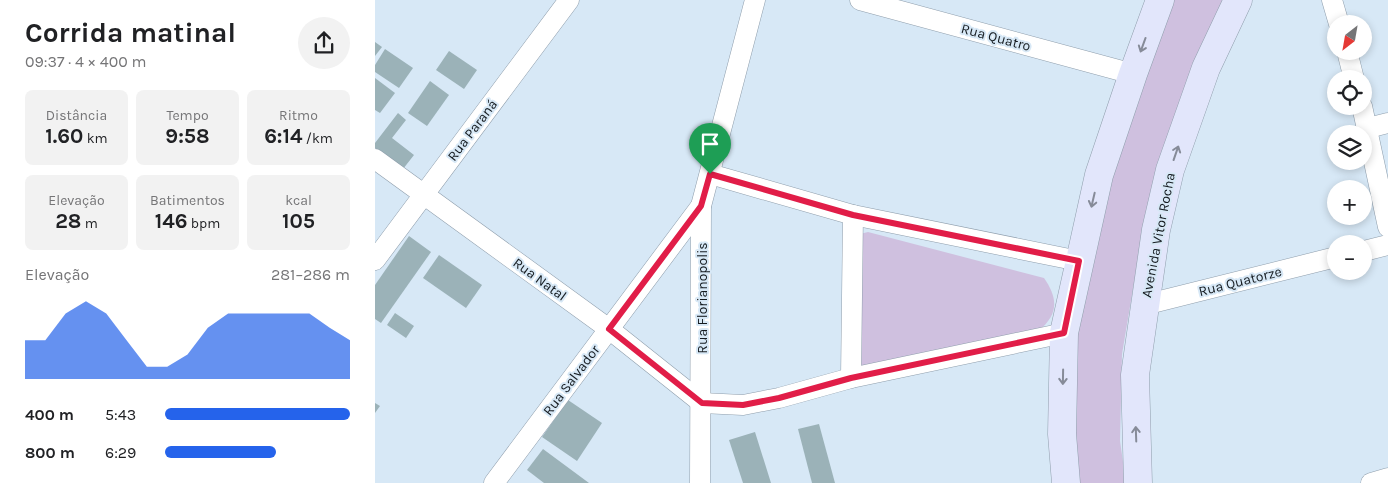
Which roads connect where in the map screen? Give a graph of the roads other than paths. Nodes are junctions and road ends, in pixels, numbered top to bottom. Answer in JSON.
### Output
{"nodes":[{"id":1,"x":569,"y":0,"type":"edge"},
{"id":2,"x":755,"y":0,"type":"edge"},
{"id":3,"x":860,"y":0,"type":"edge"},
{"id":4,"x":1161,"y":0,"type":"edge"},
{"id":5,"x":1238,"y":0,"type":"edge"},
{"id":6,"x":1332,"y":0,"type":"edge"},
{"id":7,"x":1336,"y":15,"type":"edge"},
{"id":8,"x":1133,"y":74,"type":"junction"},
{"id":9,"x":1388,"y":123,"type":"edge"},
{"id":10,"x":1372,"y":127,"type":"edge"},
{"id":11,"x":1372,"y":148,"type":"edge"},
{"id":12,"x":375,"y":159,"type":"edge"},
{"id":13,"x":710,"y":174,"type":"junction"},
{"id":14,"x":424,"y":196,"type":"junction"},
{"id":15,"x":701,"y":206,"type":"junction"},
{"id":16,"x":853,"y":215,"type":"junction"},
{"id":17,"x":1388,"y":227,"type":"edge"},
{"id":18,"x":1388,"y":245,"type":"edge"},
{"id":19,"x":1372,"y":248,"type":"edge"},
{"id":20,"x":1327,"y":259,"type":"edge"},
{"id":21,"x":375,"y":260,"type":"edge"},
{"id":22,"x":1079,"y":261,"type":"junction"},
{"id":23,"x":1144,"y":305,"type":"junction"},
{"id":24,"x":609,"y":329,"type":"junction"},
{"id":25,"x":1064,"y":333,"type":"junction"},
{"id":26,"x":851,"y":378,"type":"junction"},
{"id":27,"x":702,"y":403,"type":"junction"},
{"id":28,"x":1388,"y":478,"type":"edge"},
{"id":29,"x":494,"y":483,"type":"edge"},
{"id":30,"x":700,"y":483,"type":"edge"},
{"id":31,"x":1065,"y":483,"type":"edge"},
{"id":32,"x":1138,"y":483,"type":"edge"},
{"id":33,"x":1371,"y":483,"type":"edge"}],
"edges":[{"from":1,"to":14,"type":"street","name":"Rua Paraná"},
{"from":2,"to":13,"type":"street","name":"Rua Florianopolis"},
{"from":3,"to":8,"type":"street","name":"Rua Quatro"},
{"from":4,"to":8,"type":"street","one_way":true},
{"from":23,"to":5,"type":"street","name":"Avenida Vitor Rocha","one_way":true},
{"from":6,"to":7,"type":"street"},
{"from":8,"to":22,"type":"street","one_way":true},
{"from":9,"to":10,"type":"street"},
{"from":11,"to":17,"type":"street"},
{"from":12,"to":14,"type":"street","name":"Rua Natal"},
{"from":13,"to":15,"type":"street","name":"Rua Florianopolis"},
{"from":13,"to":16,"type":"street"},
{"from":14,"to":21,"type":"street","name":"Rua Paraná"},
{"from":14,"to":24,"type":"street","name":"Rua Natal"},
{"from":15,"to":24,"type":"street","name":"Rua Salvador"},
{"from":15,"to":27,"type":"street","name":"Rua Florianopolis"},
{"from":16,"to":22,"type":"street"},
{"from":16,"to":26,"type":"street"},
{"from":18,"to":19,"type":"street"},
{"from":20,"to":23,"type":"street","name":"Rua Quatorze"},
{"from":22,"to":25,"type":"street"},
{"from":32,"to":23,"type":"street","name":"Avenida Vitor Rocha","one_way":true},
{"from":24,"to":27,"type":"street","name":"Rua Natal"},
{"from":24,"to":29,"type":"street","name":"Rua Salvador"},
{"from":25,"to":26,"type":"street"},
{"from":25,"to":31,"type":"street","one_way":true},
{"from":26,"to":27,"type":"street"},
{"from":27,"to":30,"type":"street","name":"Rua Florianopolis"},
{"from":28,"to":33,"type":"street"}]}
